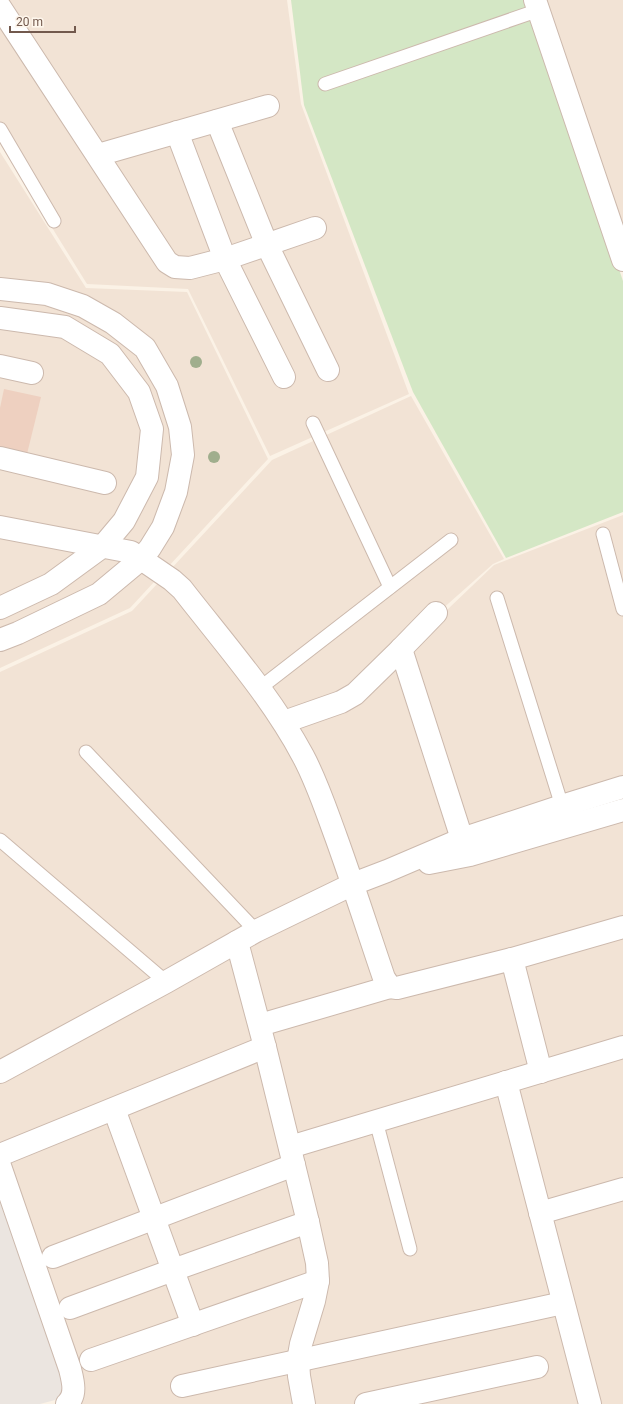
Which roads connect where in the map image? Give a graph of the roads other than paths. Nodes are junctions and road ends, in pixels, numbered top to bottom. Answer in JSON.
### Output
{"nodes":[{"id":1,"x":4,"y":0,"type":"edge"},
{"id":2,"x":0,"y":2,"type":"edge"},
{"id":3,"x":537,"y":5,"type":"edge"},
{"id":4,"x":0,"y":7,"type":"edge"},
{"id":5,"x":325,"y":84,"type":"dead end"},
{"id":6,"x":268,"y":106,"type":"dead end"},
{"id":7,"x":217,"y":121,"type":"junction"},
{"id":8,"x":0,"y":129,"type":"edge"},
{"id":9,"x":177,"y":132,"type":"junction"},
{"id":10,"x":98,"y":156,"type":"junction"},
{"id":11,"x":54,"y":221,"type":"dead end"},
{"id":12,"x":315,"y":228,"type":"dead end"},
{"id":13,"x":267,"y":245,"type":"junction"},
{"id":14,"x":225,"y":259,"type":"junction"},
{"id":15,"x":623,"y":260,"type":"edge"},
{"id":16,"x":0,"y":289,"type":"edge"},
{"id":17,"x":0,"y":318,"type":"edge"},
{"id":18,"x":0,"y":366,"type":"edge"},
{"id":19,"x":328,"y":370,"type":"dead end"},
{"id":20,"x":32,"y":372,"type":"dead end"},
{"id":21,"x":284,"y":377,"type":"dead end"},
{"id":22,"x":313,"y":423,"type":"dead end"},
{"id":23,"x":0,"y":458,"type":"edge"},
{"id":24,"x":106,"y":483,"type":"dead end"},
{"id":25,"x":0,"y":527,"type":"edge"},
{"id":26,"x":603,"y":534,"type":"dead end"},
{"id":27,"x":451,"y":540,"type":"dead end"},
{"id":28,"x":103,"y":546,"type":"junction"},
{"id":29,"x":141,"y":559,"type":"junction"},
{"id":30,"x":390,"y":587,"type":"junction"},
{"id":31,"x":497,"y":598,"type":"dead end"},
{"id":32,"x":0,"y":608,"type":"edge"},
{"id":33,"x":623,"y":608,"type":"edge"},
{"id":34,"x":436,"y":613,"type":"dead end"},
{"id":35,"x":0,"y":640,"type":"edge"},
{"id":36,"x":401,"y":649,"type":"junction"},
{"id":37,"x":260,"y":688,"type":"junction"},
{"id":38,"x":284,"y":722,"type":"junction"},
{"id":39,"x":86,"y":752,"type":"dead end"},
{"id":40,"x":623,"y":787,"type":"edge"},
{"id":41,"x":562,"y":806,"type":"junction"},
{"id":42,"x":623,"y":810,"type":"edge"},
{"id":43,"x":462,"y":839,"type":"junction"},
{"id":44,"x":0,"y":840,"type":"edge"},
{"id":45,"x":387,"y":871,"type":"junction"},
{"id":46,"x":353,"y":884,"type":"junction"},
{"id":47,"x":623,"y":927,"type":"edge"},
{"id":48,"x":256,"y":931,"type":"junction"},
{"id":49,"x":237,"y":942,"type":"junction"},
{"id":50,"x":512,"y":959,"type":"junction"},
{"id":51,"x":166,"y":982,"type":"junction"},
{"id":52,"x":390,"y":987,"type":"junction"},
{"id":53,"x":260,"y":1025,"type":"junction"},
{"id":54,"x":265,"y":1047,"type":"junction"},
{"id":55,"x":623,"y":1048,"type":"edge"},
{"id":56,"x":0,"y":1072,"type":"edge"},
{"id":57,"x":541,"y":1072,"type":"junction"},
{"id":58,"x":506,"y":1082,"type":"junction"},
{"id":59,"x":114,"y":1109,"type":"junction"},
{"id":60,"x":376,"y":1121,"type":"junction"},
{"id":61,"x":0,"y":1155,"type":"edge"},
{"id":62,"x":292,"y":1156,"type":"junction"},
{"id":63,"x":0,"y":1166,"type":"edge"},
{"id":64,"x":623,"y":1189,"type":"edge"},
{"id":65,"x":540,"y":1213,"type":"junction"},
{"id":66,"x":154,"y":1219,"type":"junction"},
{"id":67,"x":308,"y":1222,"type":"junction"},
{"id":68,"x":410,"y":1249,"type":"dead end"},
{"id":69,"x":53,"y":1257,"type":"dead end"},
{"id":70,"x":173,"y":1270,"type":"junction"},
{"id":71,"x":318,"y":1281,"type":"junction"},
{"id":72,"x":563,"y":1303,"type":"junction"},
{"id":73,"x":70,"y":1308,"type":"dead end"},
{"id":74,"x":193,"y":1325,"type":"junction"},
{"id":75,"x":91,"y":1360,"type":"dead end"},
{"id":76,"x":298,"y":1361,"type":"junction"},
{"id":77,"x":537,"y":1368,"type":"dead end"},
{"id":78,"x":182,"y":1386,"type":"dead end"},
{"id":79,"x":69,"y":1403,"type":"edge"},
{"id":80,"x":304,"y":1404,"type":"edge"},
{"id":81,"x":366,"y":1404,"type":"edge"},
{"id":82,"x":590,"y":1404,"type":"edge"}],
"edges":[{"from":1,"to":2,"type":"street"},
{"from":3,"to":5,"type":"lane"},
{"from":3,"to":15,"type":"street"},
{"from":4,"to":10,"type":"street"},
{"from":6,"to":7,"type":"street"},
{"from":7,"to":9,"type":"street"},
{"from":7,"to":13,"type":"street"},
{"from":8,"to":11,"type":"lane"},
{"from":9,"to":10,"type":"street"},
{"from":9,"to":14,"type":"street"},
{"from":10,"to":14,"type":"street"},
{"from":12,"to":13,"type":"street"},
{"from":13,"to":14,"type":"street"},
{"from":13,"to":19,"type":"street"},
{"from":14,"to":21,"type":"street"},
{"from":16,"to":29,"type":"street"},
{"from":17,"to":28,"type":"street"},
{"from":18,"to":20,"type":"street"},
{"from":22,"to":30,"type":"lane"},
{"from":23,"to":24,"type":"street"},
{"from":25,"to":28,"type":"street"},
{"from":26,"to":33,"type":"lane"},
{"from":27,"to":30,"type":"lane"},
{"from":28,"to":29,"type":"street"},
{"from":28,"to":32,"type":"street"},
{"from":29,"to":35,"type":"street"},
{"from":29,"to":37,"type":"street"},
{"from":30,"to":37,"type":"lane"},
{"from":31,"to":41,"type":"lane"},
{"from":34,"to":36,"type":"street"},
{"from":36,"to":38,"type":"street"},
{"from":36,"to":43,"type":"street"},
{"from":37,"to":38,"type":"street"},
{"from":38,"to":46,"type":"street"},
{"from":39,"to":48,"type":"lane"},
{"from":40,"to":41,"type":"street"},
{"from":41,"to":43,"type":"street"},
{"from":42,"to":45,"type":"street"},
{"from":43,"to":45,"type":"street"},
{"from":44,"to":51,"type":"lane"},
{"from":45,"to":46,"type":"street"},
{"from":46,"to":48,"type":"street"},
{"from":46,"to":52,"type":"street"},
{"from":47,"to":50,"type":"street"},
{"from":48,"to":49,"type":"street"},
{"from":49,"to":51,"type":"street"},
{"from":49,"to":53,"type":"street"},
{"from":50,"to":52,"type":"street"},
{"from":50,"to":57,"type":"street"},
{"from":51,"to":56,"type":"street"},
{"from":52,"to":53,"type":"street"},
{"from":53,"to":54,"type":"street"},
{"from":54,"to":59,"type":"street"},
{"from":54,"to":62,"type":"street"},
{"from":55,"to":57,"type":"street"},
{"from":57,"to":58,"type":"street"},
{"from":58,"to":60,"type":"street"},
{"from":58,"to":65,"type":"street"},
{"from":59,"to":61,"type":"street"},
{"from":59,"to":66,"type":"street"},
{"from":60,"to":62,"type":"street"},
{"from":60,"to":68,"type":"lane"},
{"from":62,"to":66,"type":"street"},
{"from":62,"to":67,"type":"street"},
{"from":63,"to":79,"type":"street"},
{"from":64,"to":65,"type":"street"},
{"from":65,"to":72,"type":"street"},
{"from":66,"to":69,"type":"street"},
{"from":66,"to":70,"type":"street"},
{"from":67,"to":70,"type":"street"},
{"from":67,"to":71,"type":"street"},
{"from":70,"to":73,"type":"street"},
{"from":70,"to":74,"type":"street"},
{"from":71,"to":74,"type":"street"},
{"from":71,"to":76,"type":"street"},
{"from":72,"to":76,"type":"street"},
{"from":72,"to":82,"type":"street"},
{"from":74,"to":75,"type":"street"},
{"from":76,"to":78,"type":"street"},
{"from":76,"to":80,"type":"street"},
{"from":77,"to":81,"type":"street"}]}
